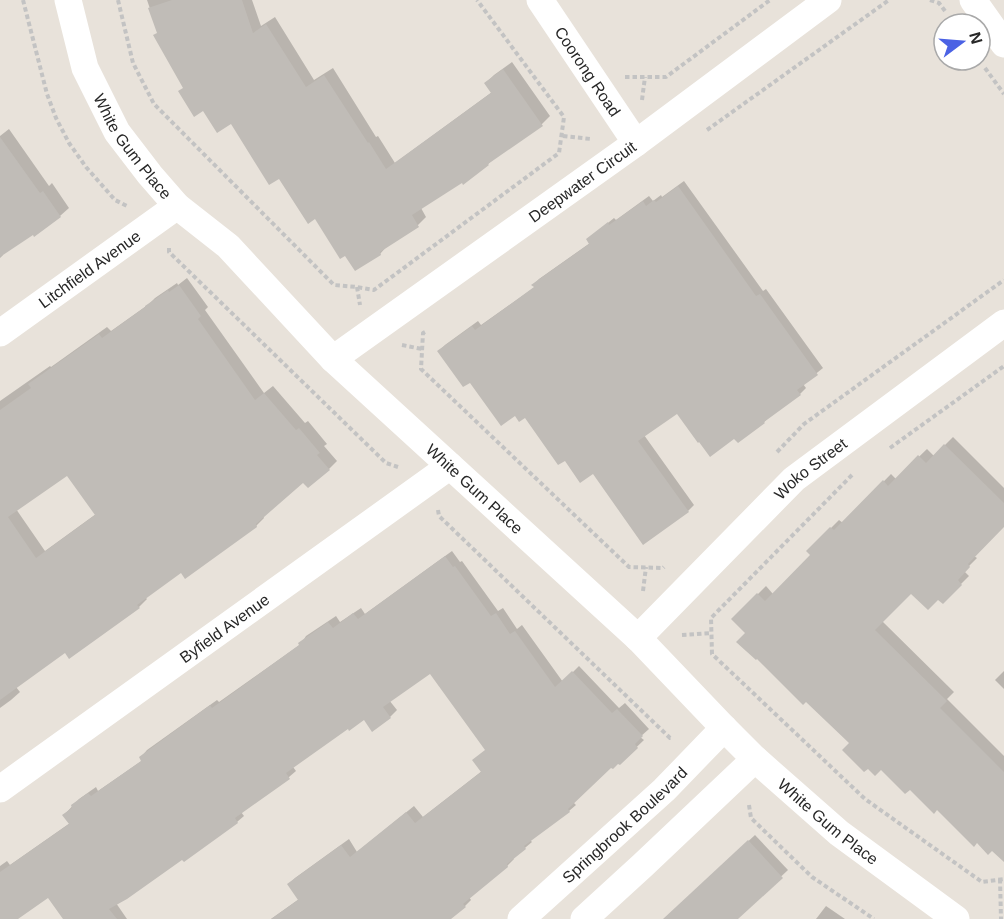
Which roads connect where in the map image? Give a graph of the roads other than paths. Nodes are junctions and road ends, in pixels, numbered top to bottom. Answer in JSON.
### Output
{"nodes":[{"id":1,"x":68,"y":0,"type":"edge"},
{"id":2,"x":540,"y":0,"type":"edge"},
{"id":3,"x":828,"y":0,"type":"edge"},
{"id":4,"x":973,"y":0,"type":"edge"},
{"id":5,"x":1004,"y":44,"type":"edge"},
{"id":6,"x":636,"y":143,"type":"junction"},
{"id":7,"x":177,"y":206,"type":"junction"},
{"id":8,"x":1004,"y":323,"type":"edge"},
{"id":9,"x":0,"y":333,"type":"edge"},
{"id":10,"x":333,"y":359,"type":"junction"},
{"id":11,"x":450,"y":466,"type":"junction"},
{"id":12,"x":638,"y":638,"type":"junction"},
{"id":13,"x":724,"y":728,"type":"junction"},
{"id":14,"x":755,"y":759,"type":"junction"},
{"id":15,"x":0,"y":789,"type":"edge"},
{"id":16,"x":521,"y":919,"type":"edge"},
{"id":17,"x":584,"y":919,"type":"edge"},
{"id":18,"x":956,"y":919,"type":"edge"}],
"edges":[{"from":1,"to":7,"type":"street","name":"White Gum Place"},
{"from":2,"to":6,"type":"street","name":"Coorong Road"},
{"from":3,"to":6,"type":"street","name":"Deepwater Circuit"},
{"from":4,"to":5,"type":"street"},
{"from":6,"to":10,"type":"street","name":"Deepwater Circuit"},
{"from":7,"to":9,"type":"street","name":"Litchfield Avenue"},
{"from":7,"to":10,"type":"street","name":"White Gum Place"},
{"from":8,"to":12,"type":"street","name":"Woko Street"},
{"from":10,"to":11,"type":"street","name":"White Gum Place"},
{"from":11,"to":12,"type":"street","name":"White Gum Place"},
{"from":11,"to":15,"type":"street","name":"Byfield Avenue"},
{"from":12,"to":13,"type":"street","name":"White Gum Place"},
{"from":13,"to":14,"type":"street","name":"White Gum Place"},
{"from":13,"to":16,"type":"street","name":"Springbrook Boulevard"},
{"from":14,"to":17,"type":"street"},
{"from":14,"to":18,"type":"street","name":"White Gum Place"}]}
